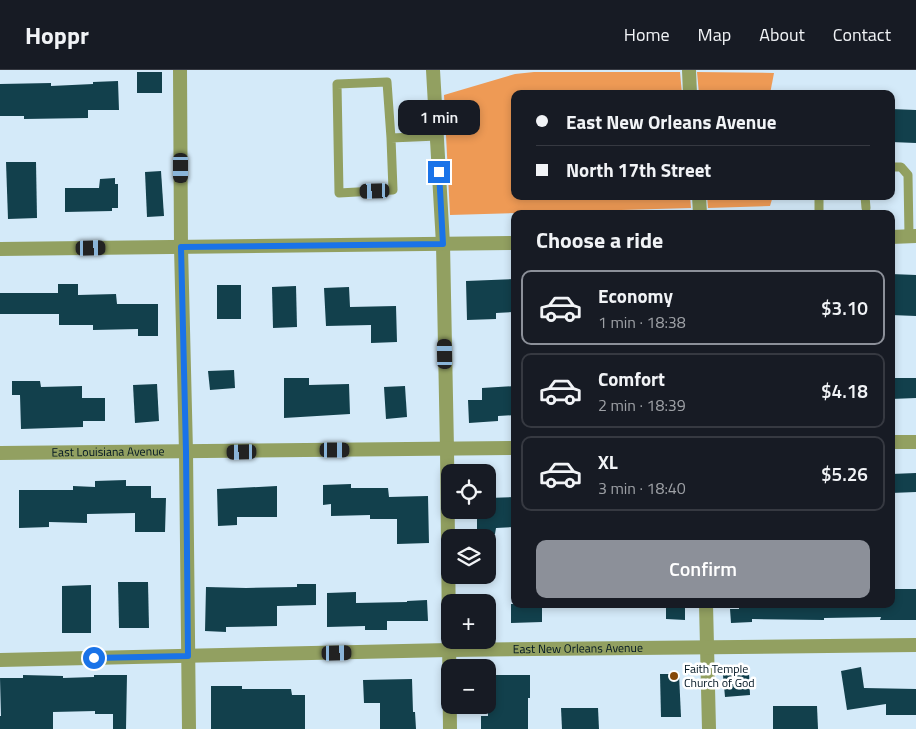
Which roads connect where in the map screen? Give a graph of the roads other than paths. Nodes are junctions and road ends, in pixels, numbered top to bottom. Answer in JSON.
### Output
{"nodes":[{"id":1,"x":180,"y":70,"type":"edge"},
{"id":2,"x":434,"y":70,"type":"edge"},
{"id":3,"x":689,"y":70,"type":"edge"},
{"id":4,"x":690,"y":90,"type":"edge"},
{"id":5,"x":437,"y":136,"type":"junction"},
{"id":6,"x":391,"y":138,"type":"junction"},
{"id":7,"x":895,"y":167,"type":"edge"},
{"id":8,"x":866,"y":200,"type":"edge"},
{"id":9,"x":866,"y":208,"type":"dead end"},
{"id":10,"x":912,"y":236,"type":"edge"},
{"id":11,"x":895,"y":237,"type":"edge"},
{"id":12,"x":511,"y":242,"type":"edge"},
{"id":13,"x":443,"y":244,"type":"junction"},
{"id":14,"x":181,"y":247,"type":"junction"},
{"id":15,"x":0,"y":249,"type":"edge"},
{"id":16,"x":895,"y":442,"type":"edge"},
{"id":17,"x":916,"y":442,"type":"edge"},
{"id":18,"x":511,"y":448,"type":"edge"},
{"id":19,"x":447,"y":449,"type":"junction"},
{"id":20,"x":186,"y":452,"type":"junction"},
{"id":21,"x":0,"y":453,"type":"edge"},
{"id":22,"x":706,"y":608,"type":"edge"},
{"id":23,"x":916,"y":645,"type":"edge"},
{"id":24,"x":706,"y":647,"type":"junction"},
{"id":25,"x":449,"y":650,"type":"junction"},
{"id":26,"x":188,"y":656,"type":"junction"},
{"id":27,"x":0,"y":660,"type":"edge"},
{"id":28,"x":189,"y":729,"type":"edge"},
{"id":29,"x":450,"y":729,"type":"edge"},
{"id":30,"x":709,"y":729,"type":"edge"}],
"edges":[{"from":1,"to":14,"type":"street"},
{"from":2,"to":5,"type":"street"},
{"from":3,"to":4,"type":"street"},
{"from":5,"to":6,"type":"lane"},
{"from":5,"to":13,"type":"street"},
{"from":6,"to":6,"type":"lane"},
{"from":7,"to":10,"type":"lane"},
{"from":8,"to":9,"type":"lane"},
{"from":10,"to":11,"type":"street"},
{"from":12,"to":13,"type":"street"},
{"from":13,"to":14,"type":"street"},
{"from":13,"to":19,"type":"street"},
{"from":14,"to":15,"type":"street"},
{"from":14,"to":20,"type":"street"},
{"from":16,"to":17,"type":"street"},
{"from":18,"to":19,"type":"street","name":"East Louisiana Avenue"},
{"from":19,"to":20,"type":"street","name":"East Louisiana Avenue"},
{"from":19,"to":25,"type":"street"},
{"from":20,"to":21,"type":"street","name":"East Louisiana Avenue"},
{"from":20,"to":26,"type":"street"},
{"from":22,"to":24,"type":"street"},
{"from":23,"to":24,"type":"street","name":"East New Orleans Avenue"},
{"from":24,"to":25,"type":"street","name":"East New Orleans Avenue"},
{"from":24,"to":30,"type":"street"},
{"from":25,"to":26,"type":"street","name":"East New Orleans Avenue"},
{"from":25,"to":29,"type":"street"},
{"from":26,"to":27,"type":"street","name":"East New Orleans Avenue"},
{"from":26,"to":28,"type":"street"}]}
